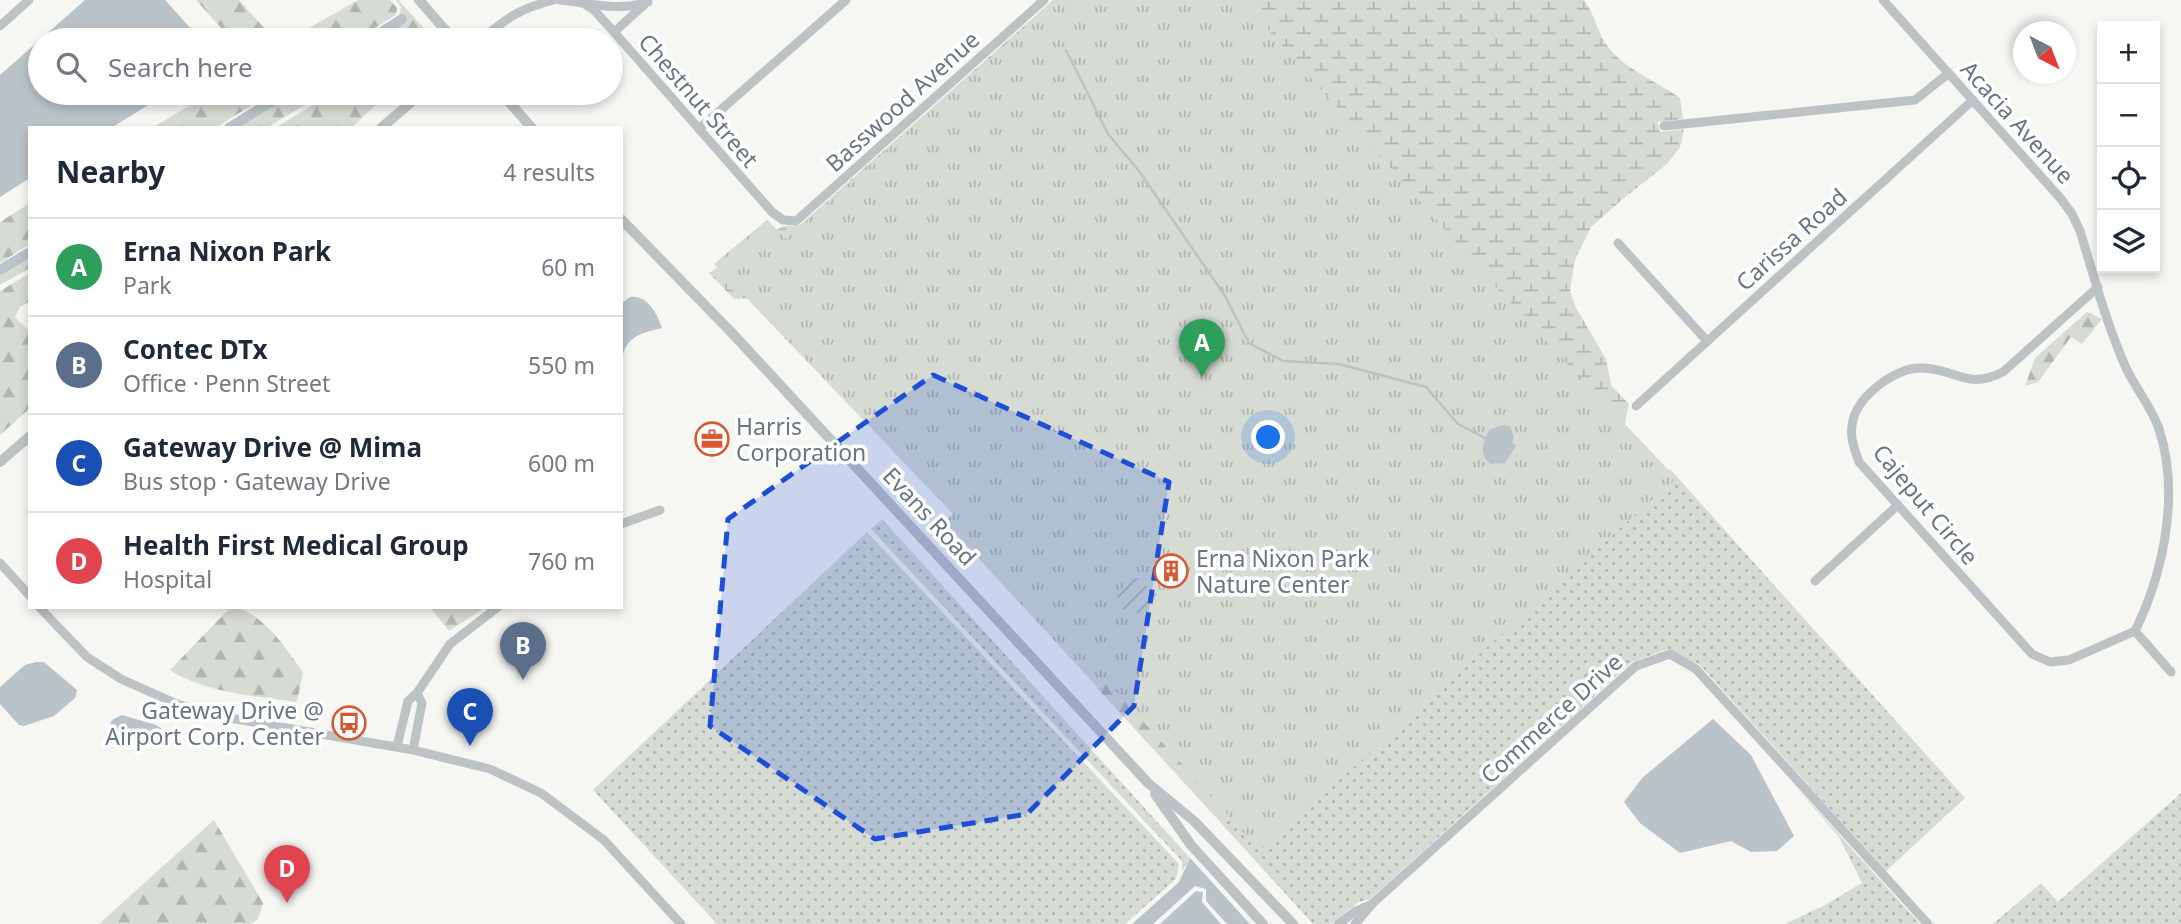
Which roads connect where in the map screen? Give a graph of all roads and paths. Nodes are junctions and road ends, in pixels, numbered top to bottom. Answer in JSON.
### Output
{"nodes":[{"id":1,"x":29,"y":0,"type":"edge"},
{"id":2,"x":419,"y":0,"type":"edge"},
{"id":3,"x":554,"y":0,"type":"edge"},
{"id":4,"x":560,"y":0,"type":"edge"},
{"id":5,"x":846,"y":0,"type":"edge"},
{"id":6,"x":1044,"y":0,"type":"edge"},
{"id":7,"x":1883,"y":0,"type":"edge"},
{"id":8,"x":649,"y":1,"type":"edge"},
{"id":9,"x":586,"y":5,"type":"junction"},
{"id":10,"x":0,"y":26,"type":"edge"},
{"id":11,"x":444,"y":28,"type":"edge"},
{"id":12,"x":494,"y":28,"type":"edge"},
{"id":13,"x":610,"y":28,"type":"edge"},
{"id":14,"x":619,"y":28,"type":"edge"},
{"id":15,"x":623,"y":42,"type":"edge"},
{"id":16,"x":1949,"y":73,"type":"junction"},
{"id":17,"x":1973,"y":100,"type":"junction"},
{"id":18,"x":408,"y":105,"type":"edge"},
{"id":19,"x":512,"y":105,"type":"edge"},
{"id":20,"x":383,"y":126,"type":"edge"},
{"id":21,"x":530,"y":126,"type":"edge"},
{"id":22,"x":1664,"y":126,"type":"dead end"},
{"id":23,"x":699,"y":129,"type":"junction"},
{"id":24,"x":783,"y":220,"type":"joint"},
{"id":25,"x":623,"y":221,"type":"edge"},
{"id":26,"x":1618,"y":243,"type":"dead end"},
{"id":27,"x":2098,"y":287,"type":"junction"},
{"id":28,"x":1707,"y":341,"type":"junction"},
{"id":29,"x":1636,"y":406,"type":"dead end"},
{"id":30,"x":28,"y":438,"type":"edge"},
{"id":31,"x":0,"y":462,"type":"edge"},
{"id":32,"x":1898,"y":505,"type":"junction"},
{"id":33,"x":660,"y":510,"type":"dead end"},
{"id":34,"x":623,"y":523,"type":"edge"},
{"id":35,"x":0,"y":563,"type":"edge"},
{"id":36,"x":1815,"y":581,"type":"dead end"},
{"id":37,"x":28,"y":594,"type":"edge"},
{"id":38,"x":41,"y":609,"type":"edge"},
{"id":39,"x":495,"y":609,"type":"edge"},
{"id":40,"x":2134,"y":631,"type":"junction"},
{"id":41,"x":2171,"y":673,"type":"dead end"},
{"id":42,"x":417,"y":693,"type":"junction"},
{"id":43,"x":397,"y":746,"type":"junction"},
{"id":44,"x":413,"y":750,"type":"junction"},
{"id":45,"x":1148,"y":783,"type":"junction"},
{"id":46,"x":1373,"y":903,"type":"junction"},
{"id":47,"x":681,"y":924,"type":"edge"},
{"id":48,"x":1263,"y":924,"type":"edge"},
{"id":49,"x":1293,"y":924,"type":"edge"},
{"id":50,"x":1338,"y":924,"type":"edge"},
{"id":51,"x":1355,"y":924,"type":"edge"},
{"id":52,"x":1927,"y":924,"type":"edge"}],
"edges":[{"from":1,"to":10,"type":"street"},
{"from":2,"to":11,"type":"street"},
{"from":3,"to":12,"type":"street"},
{"from":4,"to":9,"type":"street"},
{"from":5,"to":23,"type":"street"},
{"from":6,"to":24,"type":"street","name":"Basswood Avenue"},
{"from":7,"to":16,"type":"street","name":"Acacia Avenue"},
{"from":8,"to":9,"type":"street"},
{"from":8,"to":14,"type":"street"},
{"from":9,"to":13,"type":"street","name":"Chestnut Street"},
{"from":15,"to":23,"type":"street","name":"Chestnut Street"},
{"from":16,"to":17,"type":"street","name":"Acacia Avenue"},
{"from":16,"to":22,"type":"street"},
{"from":17,"to":27,"type":"street","name":"Acacia Avenue"},
{"from":17,"to":28,"type":"street","name":"Carissa Road"},
{"from":18,"to":20,"type":"street"},
{"from":19,"to":21,"type":"street"},
{"from":23,"to":24,"type":"street","name":"Chestnut Street"},
{"from":25,"to":45,"type":"street","name":"Evans Road"},
{"from":26,"to":28,"type":"street"},
{"from":27,"to":32,"type":"street","name":"Cajeput Circle"},
{"from":27,"to":40,"type":"street","name":"Acacia Avenue"},
{"from":28,"to":29,"type":"street","name":"Carissa Road"},
{"from":30,"to":31,"type":"street"},
{"from":32,"to":36,"type":"street"},
{"from":32,"to":40,"type":"street","name":"Cajeput Circle"},
{"from":33,"to":34,"type":"street"},
{"from":35,"to":37,"type":"street"},
{"from":38,"to":43,"type":"street"},
{"from":39,"to":42,"type":"street"},
{"from":40,"to":41,"type":"street"},
{"from":42,"to":43,"type":"street"},
{"from":42,"to":44,"type":"street"},
{"from":43,"to":44,"type":"street"},
{"from":44,"to":47,"type":"street"},
{"from":45,"to":48,"type":"street","name":"Evans Road"},
{"from":45,"to":49,"type":"street","name":"Evans Road"},
{"from":46,"to":50,"type":"street","name":"Commerce Drive"},
{"from":46,"to":51,"type":"street","name":"Commerce Drive"},
{"from":46,"to":52,"type":"street","name":"Commerce Drive"}]}
